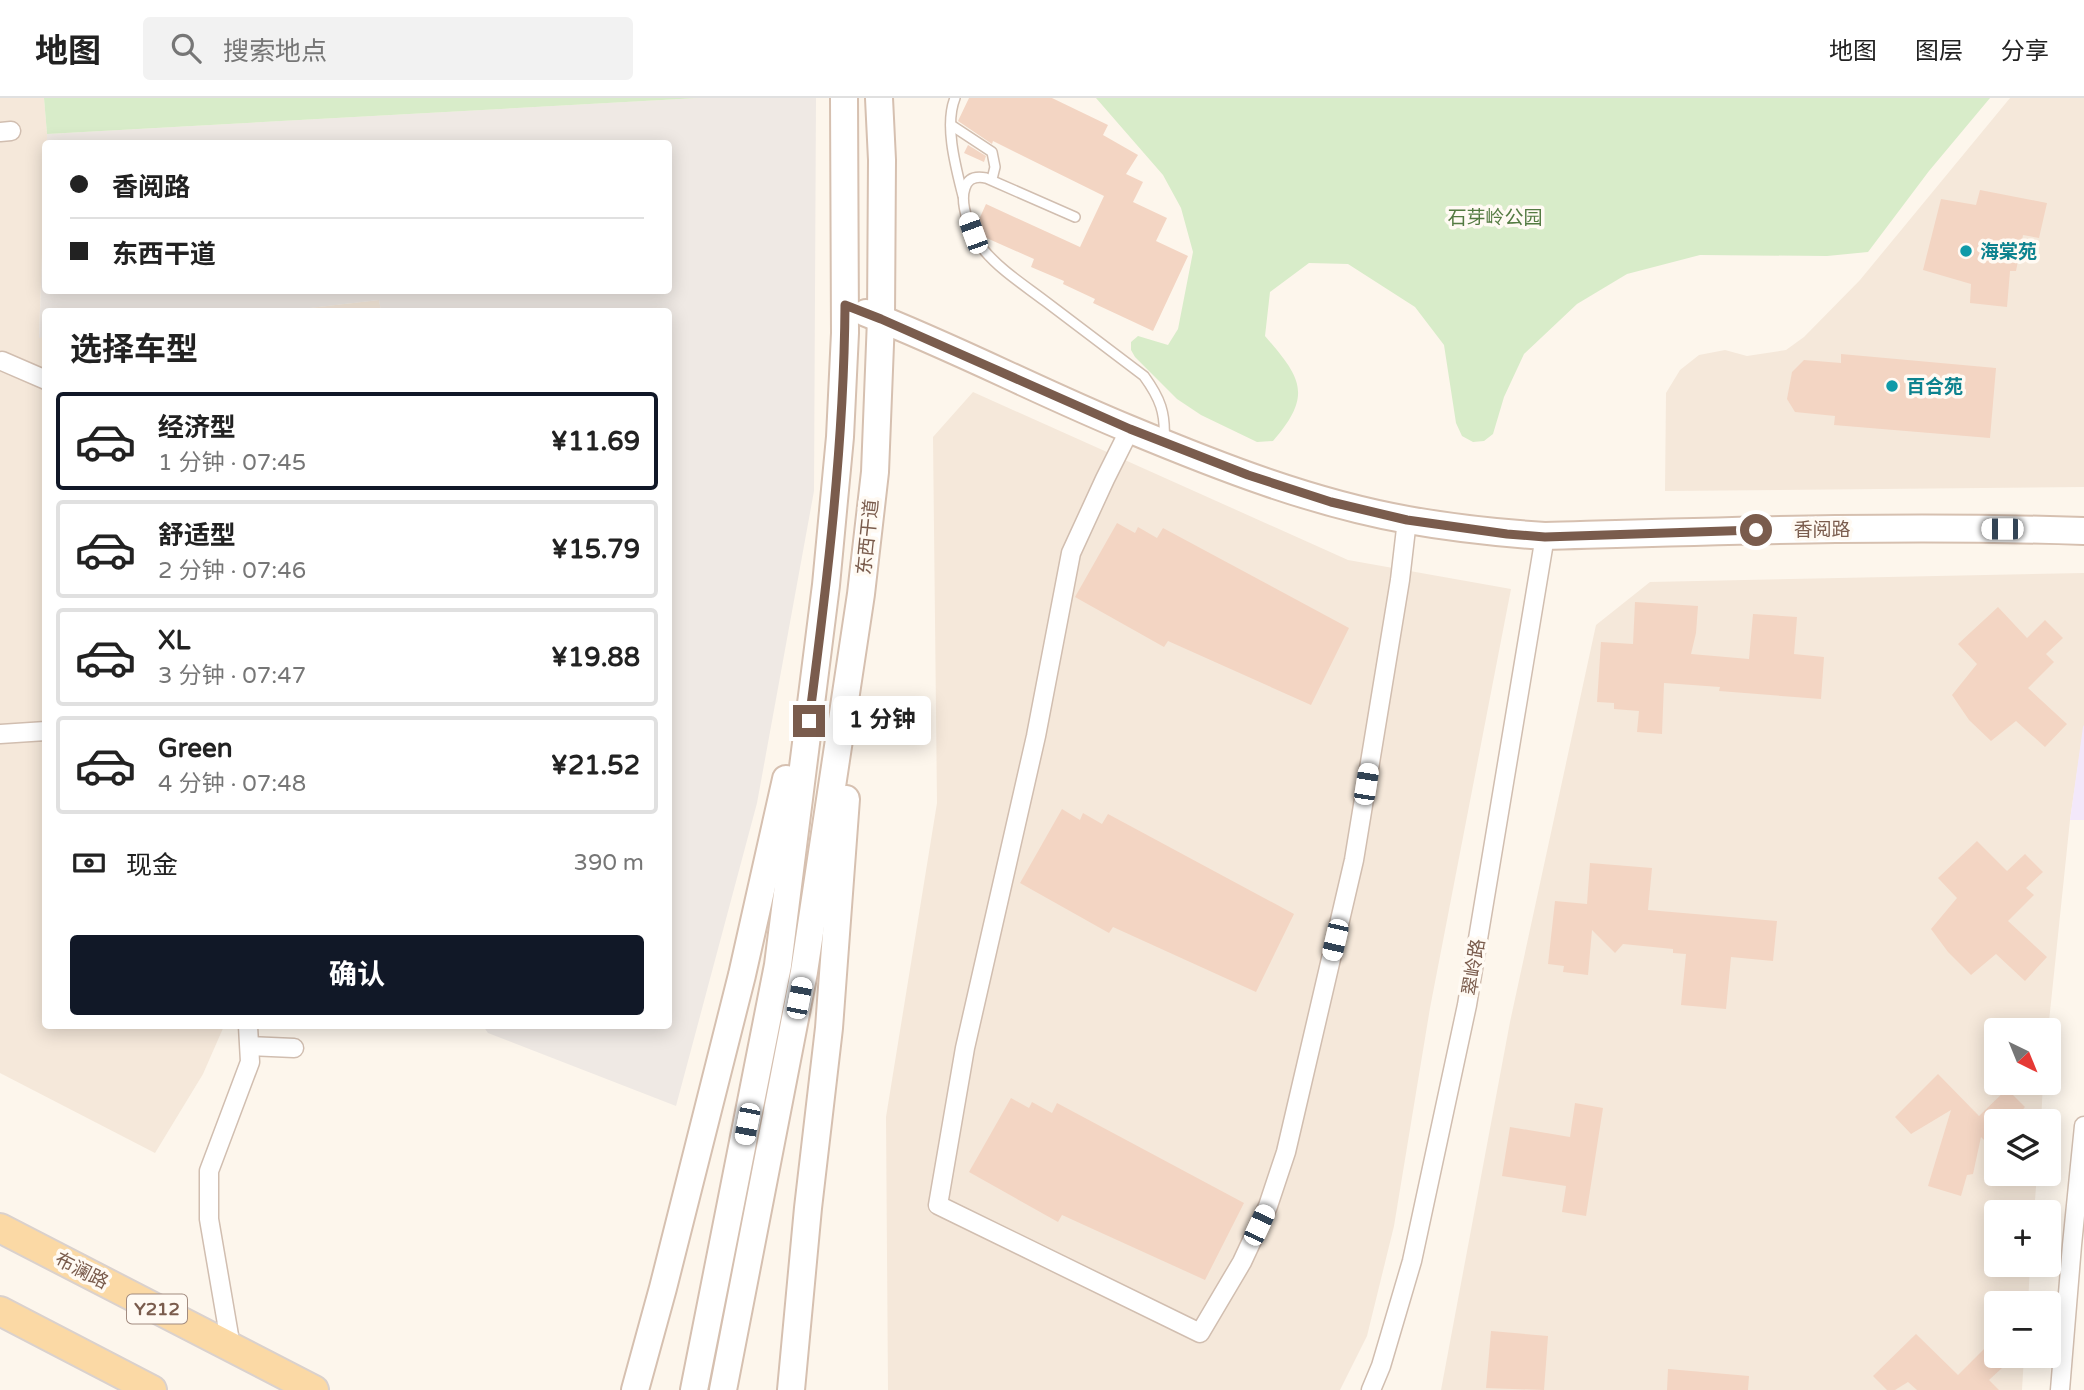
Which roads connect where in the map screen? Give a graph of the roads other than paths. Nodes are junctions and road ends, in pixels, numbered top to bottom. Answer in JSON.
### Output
{"nodes":[{"id":1,"x":844,"y":98,"type":"edge"},
{"id":2,"x":879,"y":98,"type":"edge"},
{"id":3,"x":955,"y":98,"type":"edge"},
{"id":4,"x":951,"y":125,"type":"junction"},
{"id":5,"x":992,"y":179,"type":"junction"},
{"id":6,"x":964,"y":197,"type":"junction"},
{"id":7,"x":1075,"y":217,"type":"dead end"},
{"id":8,"x":845,"y":305,"type":"junction"},
{"id":9,"x":881,"y":319,"type":"junction"},
{"id":10,"x":2,"y":361,"type":"edge"},
{"id":11,"x":42,"y":378,"type":"edge"},
{"id":12,"x":1130,"y":429,"type":"junction"},
{"id":13,"x":1164,"y":443,"type":"junction"},
{"id":14,"x":1407,"y":520,"type":"junction"},
{"id":15,"x":2084,"y":531,"type":"edge"},
{"id":16,"x":1545,"y":537,"type":"junction"},
{"id":17,"x":826,"y":585,"type":"junction"},
{"id":18,"x":861,"y":594,"type":"junction"},
{"id":19,"x":42,"y":731,"type":"edge"},
{"id":20,"x":0,"y":734,"type":"edge"},
{"id":21,"x":248,"y":1029,"type":"edge"},
{"id":22,"x":250,"y":1046,"type":"junction"},
{"id":23,"x":294,"y":1048,"type":"dead end"},
{"id":24,"x":2084,"y":1126,"type":"edge"},
{"id":25,"x":0,"y":1228,"type":"edge"},
{"id":26,"x":0,"y":1311,"type":"edge"},
{"id":27,"x":231,"y":1348,"type":"junction"},
{"id":28,"x":152,"y":1390,"type":"edge"},
{"id":29,"x":314,"y":1390,"type":"edge"},
{"id":30,"x":635,"y":1390,"type":"edge"},
{"id":31,"x":694,"y":1390,"type":"edge"},
{"id":32,"x":723,"y":1390,"type":"edge"},
{"id":33,"x":791,"y":1390,"type":"edge"},
{"id":34,"x":1371,"y":1390,"type":"edge"},
{"id":35,"x":2060,"y":1390,"type":"edge"}],
"edges":[{"from":1,"to":8,"type":"main road","name":"东西干道"},
{"from":2,"to":9,"type":"main road","name":"东西干道"},
{"from":3,"to":4,"type":"lane"},
{"from":4,"to":5,"type":"lane"},
{"from":4,"to":6,"type":"lane"},
{"from":5,"to":6,"type":"lane"},
{"from":5,"to":7,"type":"lane"},
{"from":6,"to":13,"type":"lane"},
{"from":8,"to":9,"type":"main road","name":"香阅路"},
{"from":8,"to":17,"type":"main road","name":"东西干道"},
{"from":9,"to":12,"type":"main road","name":"香阅路"},
{"from":9,"to":18,"type":"main road","name":"东西干道"},
{"from":10,"to":11,"type":"street"},
{"from":12,"to":13,"type":"main road","name":"香阅路"},
{"from":12,"to":14,"type":"street"},
{"from":13,"to":14,"type":"main road","name":"香阅路"},
{"from":14,"to":16,"type":"main road","name":"香阅路"},
{"from":15,"to":16,"type":"main road","name":"香阅路"},
{"from":16,"to":34,"type":"street","name":"翠岭路"},
{"from":17,"to":30,"type":"main road"},
{"from":17,"to":31,"type":"main road","name":"东西干道"},
{"from":18,"to":32,"type":"main road","name":"东西干道"},
{"from":18,"to":33,"type":"main road"},
{"from":19,"to":20,"type":"street"},
{"from":21,"to":22,"type":"street"},
{"from":22,"to":23,"type":"street"},
{"from":22,"to":27,"type":"street"},
{"from":24,"to":35,"type":"street"},
{"from":25,"to":27,"type":"main road","name":"布澜路","number":"Y212"},
{"from":26,"to":28,"type":"main road"},
{"from":27,"to":29,"type":"main road","name":"布澜路","number":"Y212"}]}
